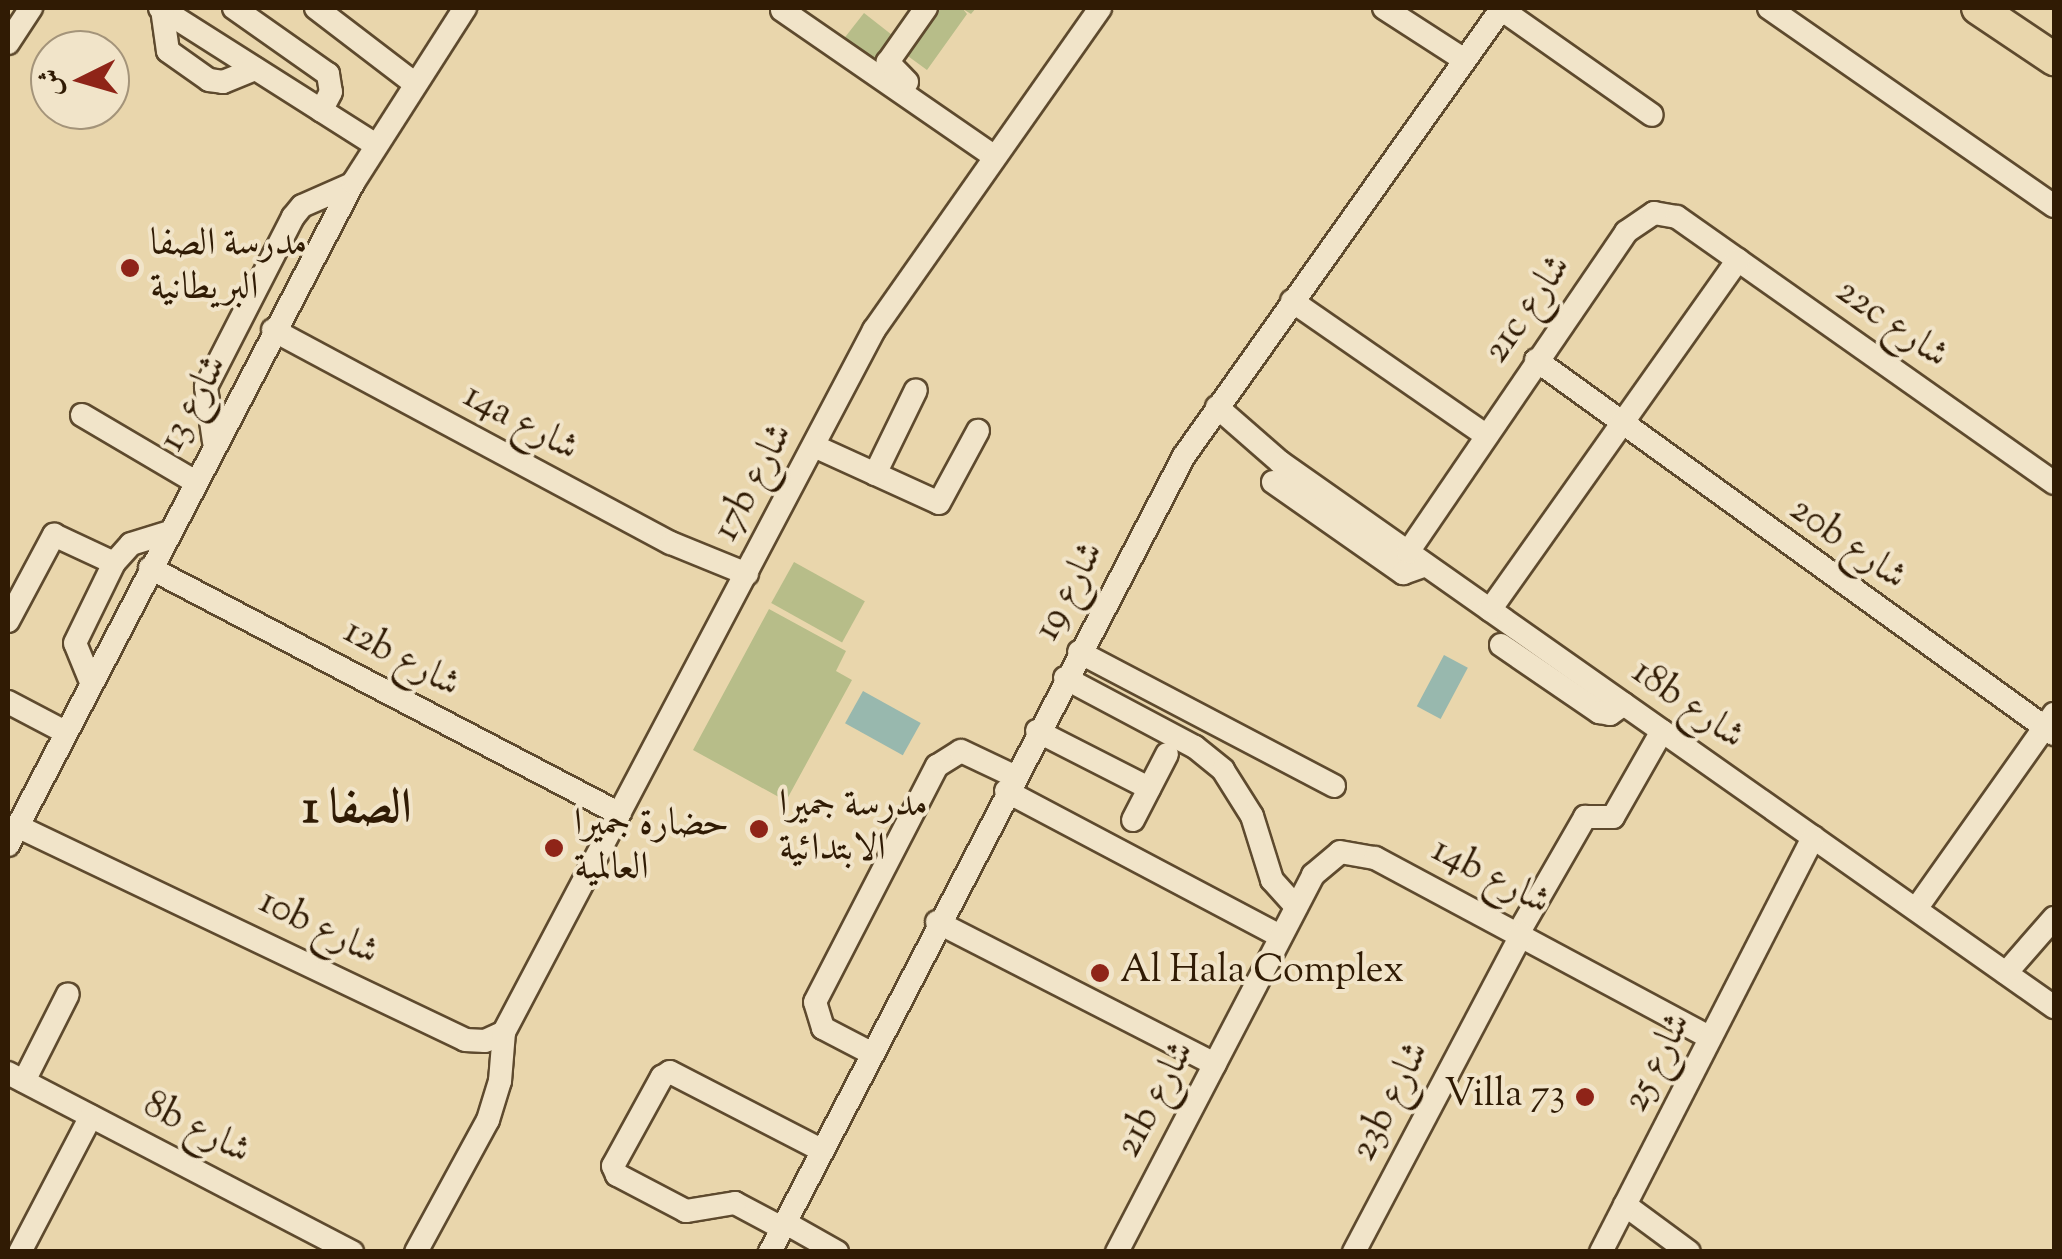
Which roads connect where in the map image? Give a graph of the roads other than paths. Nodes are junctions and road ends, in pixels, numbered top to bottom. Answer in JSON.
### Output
{"nodes":[{"id":1,"x":32,"y":8,"type":"edge"},
{"id":2,"x":161,"y":8,"type":"edge"},
{"id":3,"x":234,"y":8,"type":"edge"},
{"id":4,"x":316,"y":8,"type":"edge"},
{"id":5,"x":465,"y":8,"type":"edge"},
{"id":6,"x":926,"y":8,"type":"edge"},
{"id":7,"x":1100,"y":8,"type":"edge"},
{"id":8,"x":1502,"y":8,"type":"edge"},
{"id":9,"x":1769,"y":8,"type":"edge"},
{"id":10,"x":1978,"y":8,"type":"edge"},
{"id":11,"x":782,"y":10,"type":"edge"},
{"id":12,"x":1389,"y":11,"type":"edge"},
{"id":13,"x":2015,"y":34,"type":"junction"},
{"id":14,"x":8,"y":43,"type":"edge"},
{"id":15,"x":2054,"y":60,"type":"edge"},
{"id":16,"x":1457,"y":66,"type":"junction"},
{"id":17,"x":256,"y":70,"type":"junction"},
{"id":18,"x":419,"y":76,"type":"junction"},
{"id":19,"x":2054,"y":81,"type":"edge"},
{"id":20,"x":320,"y":111,"type":"junction"},
{"id":21,"x":1652,"y":115,"type":"dead end"},
{"id":22,"x":374,"y":144,"type":"junction"},
{"id":23,"x":997,"y":151,"type":"junction"},
{"id":24,"x":353,"y":183,"type":"junction"},
{"id":25,"x":2054,"y":206,"type":"edge"},
{"id":26,"x":1686,"y":224,"type":"joint"},
{"id":27,"x":1738,"y":260,"type":"junction"},
{"id":28,"x":1292,"y":301,"type":"junction"},
{"id":29,"x":269,"y":338,"type":"junction"},
{"id":30,"x":1530,"y":368,"type":"junction"},
{"id":31,"x":916,"y":390,"type":"dead end"},
{"id":32,"x":1212,"y":414,"type":"junction"},
{"id":33,"x":81,"y":419,"type":"dead end"},
{"id":34,"x":1620,"y":427,"type":"junction"},
{"id":35,"x":978,"y":431,"type":"dead end"},
{"id":36,"x":1484,"y":434,"type":"junction"},
{"id":37,"x":214,"y":442,"type":"junction"},
{"id":38,"x":814,"y":446,"type":"junction"},
{"id":39,"x":1277,"y":472,"type":"junction"},
{"id":40,"x":875,"y":474,"type":"junction"},
{"id":41,"x":2054,"y":483,"type":"edge"},
{"id":42,"x":192,"y":485,"type":"junction"},
{"id":43,"x":167,"y":533,"type":"junction"},
{"id":44,"x":1409,"y":553,"type":"junction"},
{"id":45,"x":114,"y":562,"type":"junction"},
{"id":46,"x":150,"y":568,"type":"junction"},
{"id":47,"x":743,"y":581,"type":"junction"},
{"id":48,"x":1490,"y":610,"type":"junction"},
{"id":49,"x":8,"y":622,"type":"edge"},
{"id":50,"x":1501,"y":645,"type":"dead end"},
{"id":51,"x":1078,"y":652,"type":"junction"},
{"id":52,"x":1064,"y":678,"type":"junction"},
{"id":53,"x":90,"y":682,"type":"junction"},
{"id":54,"x":8,"y":702,"type":"edge"},
{"id":55,"x":1624,"y":704,"type":"junction"},
{"id":56,"x":2051,"y":725,"type":"edge"},
{"id":57,"x":1662,"y":731,"type":"junction"},
{"id":58,"x":65,"y":732,"type":"junction"},
{"id":59,"x":1037,"y":732,"type":"junction"},
{"id":60,"x":1167,"y":754,"type":"dead end"},
{"id":61,"x":1010,"y":783,"type":"junction"},
{"id":62,"x":1334,"y":786,"type":"dead end"},
{"id":63,"x":1149,"y":788,"type":"junction"},
{"id":64,"x":620,"y":814,"type":"junction"},
{"id":65,"x":1132,"y":820,"type":"dead end"},
{"id":66,"x":16,"y":827,"type":"edge"},
{"id":67,"x":1821,"y":843,"type":"junction"},
{"id":68,"x":1313,"y":875,"type":"joint"},
{"id":69,"x":1296,"y":907,"type":"junction"},
{"id":70,"x":1916,"y":909,"type":"junction"},
{"id":71,"x":2054,"y":918,"type":"edge"},
{"id":72,"x":937,"y":922,"type":"junction"},
{"id":73,"x":1516,"y":931,"type":"junction"},
{"id":74,"x":2054,"y":932,"type":"edge"},
{"id":75,"x":1280,"y":936,"type":"junction"},
{"id":76,"x":2013,"y":978,"type":"junction"},
{"id":77,"x":68,"y":994,"type":"dead end"},
{"id":78,"x":2054,"y":1007,"type":"edge"},
{"id":79,"x":509,"y":1025,"type":"junction"},
{"id":80,"x":1714,"y":1031,"type":"junction"},
{"id":81,"x":869,"y":1052,"type":"junction"},
{"id":82,"x":1215,"y":1064,"type":"junction"},
{"id":83,"x":16,"y":1077,"type":"edge"},
{"id":84,"x":91,"y":1116,"type":"junction"},
{"id":85,"x":819,"y":1149,"type":"junction"},
{"id":86,"x":1620,"y":1213,"type":"junction"},
{"id":87,"x":783,"y":1225,"type":"junction"},
{"id":88,"x":20,"y":1252,"type":"edge"},
{"id":89,"x":352,"y":1252,"type":"edge"},
{"id":90,"x":416,"y":1252,"type":"edge"},
{"id":91,"x":770,"y":1252,"type":"edge"},
{"id":92,"x":837,"y":1252,"type":"edge"},
{"id":93,"x":1117,"y":1252,"type":"edge"},
{"id":94,"x":1354,"y":1252,"type":"edge"},
{"id":95,"x":1601,"y":1252,"type":"edge"},
{"id":96,"x":1678,"y":1252,"type":"edge"},
{"id":97,"x":1689,"y":1252,"type":"edge"}],
"edges":[{"from":1,"to":14,"type":"street"},
{"from":2,"to":17,"type":"street"},
{"from":2,"to":17,"type":"street"},
{"from":3,"to":20,"type":"street"},
{"from":4,"to":18,"type":"street"},
{"from":5,"to":18,"type":"street","name":"شارع 13"},
{"from":6,"to":23,"type":"street"},
{"from":7,"to":23,"type":"street","name":"17b شارع"},
{"from":8,"to":16,"type":"street","name":"شارع 19"},
{"from":8,"to":21,"type":"street"},
{"from":9,"to":25,"type":"street"},
{"from":10,"to":13,"type":"highway"},
{"from":11,"to":23,"type":"street"},
{"from":12,"to":16,"type":"street"},
{"from":13,"to":15,"type":"highway"},
{"from":13,"to":19,"type":"highway"},
{"from":16,"to":28,"type":"street","name":"شارع 19"},
{"from":17,"to":20,"type":"street"},
{"from":18,"to":22,"type":"street","name":"شارع 13"},
{"from":20,"to":22,"type":"street"},
{"from":22,"to":24,"type":"street","name":"شارع 13"},
{"from":23,"to":38,"type":"street","name":"17b شارع"},
{"from":24,"to":29,"type":"street","name":"شارع 13"},
{"from":24,"to":37,"type":"street"},
{"from":26,"to":27,"type":"street","name":"22c شارع"},
{"from":26,"to":30,"type":"street","name":"21c شارع"},
{"from":27,"to":34,"type":"street"},
{"from":27,"to":41,"type":"street","name":"22c شارع"},
{"from":28,"to":32,"type":"street","name":"شارع 19"},
{"from":28,"to":36,"type":"street"},
{"from":29,"to":37,"type":"street","name":"شارع 13"},
{"from":29,"to":47,"type":"street","name":"14a شارع"},
{"from":30,"to":34,"type":"street","name":"20b شارع"},
{"from":30,"to":36,"type":"street","name":"21c شارع"},
{"from":31,"to":40,"type":"street"},
{"from":32,"to":39,"type":"street","name":"18b شارع"},
{"from":32,"to":51,"type":"street","name":"شارع 19"},
{"from":33,"to":42,"type":"street"},
{"from":34,"to":48,"type":"street"},
{"from":34,"to":56,"type":"street","name":"20b شارع"},
{"from":35,"to":40,"type":"street"},
{"from":36,"to":44,"type":"street","name":"21c شارع"},
{"from":37,"to":42,"type":"street","name":"شارع 13"},
{"from":38,"to":40,"type":"street"},
{"from":38,"to":47,"type":"street","name":"17b شارع"},
{"from":39,"to":44,"type":"street","name":"18b شارع"},
{"from":39,"to":44,"type":"street"},
{"from":42,"to":43,"type":"street","name":"شارع 13"},
{"from":43,"to":45,"type":"street"},
{"from":43,"to":46,"type":"street","name":"شارع 13"},
{"from":44,"to":48,"type":"street","name":"18b شارع"},
{"from":45,"to":49,"type":"street"},
{"from":45,"to":53,"type":"street"},
{"from":46,"to":53,"type":"street","name":"شارع 13"},
{"from":46,"to":64,"type":"street","name":"12b شارع"},
{"from":47,"to":64,"type":"street","name":"17b شارع"},
{"from":48,"to":55,"type":"street","name":"18b شارع"},
{"from":50,"to":55,"type":"street"},
{"from":51,"to":52,"type":"street","name":"شارع 19"},
{"from":51,"to":62,"type":"street"},
{"from":52,"to":59,"type":"street","name":"شارع 19"},
{"from":52,"to":69,"type":"street"},
{"from":53,"to":58,"type":"street","name":"شارع 13"},
{"from":54,"to":58,"type":"street"},
{"from":55,"to":57,"type":"street","name":"18b شارع"},
{"from":56,"to":70,"type":"street"},
{"from":57,"to":67,"type":"street","name":"18b شارع"},
{"from":57,"to":73,"type":"street","name":"23b شارع"},
{"from":58,"to":66,"type":"street","name":"شارع 13"},
{"from":59,"to":61,"type":"street","name":"شارع 19"},
{"from":59,"to":63,"type":"street"},
{"from":60,"to":63,"type":"street"},
{"from":61,"to":72,"type":"street","name":"شارع 19"},
{"from":61,"to":75,"type":"street"},
{"from":61,"to":81,"type":"street"},
{"from":63,"to":65,"type":"street"},
{"from":64,"to":79,"type":"street","name":"17b شارع"},
{"from":66,"to":79,"type":"street","name":"10b شارع"},
{"from":67,"to":70,"type":"street","name":"18b شارع"},
{"from":67,"to":80,"type":"street","name":"شارع 25"},
{"from":68,"to":69,"type":"street","name":"21b شارع"},
{"from":68,"to":73,"type":"street","name":"14b شارع"},
{"from":69,"to":75,"type":"street","name":"21b شارع"},
{"from":70,"to":76,"type":"street","name":"18b شارع"},
{"from":71,"to":76,"type":"street"},
{"from":72,"to":81,"type":"street","name":"شارع 19"},
{"from":72,"to":82,"type":"street"},
{"from":73,"to":80,"type":"street","name":"14b شارع"},
{"from":73,"to":94,"type":"street","name":"23b شارع"},
{"from":74,"to":76,"type":"street"},
{"from":75,"to":82,"type":"street","name":"21b شارع"},
{"from":76,"to":78,"type":"street","name":"18b شارع"},
{"from":77,"to":83,"type":"street"},
{"from":79,"to":90,"type":"street"},
{"from":80,"to":86,"type":"street","name":"شارع 25"},
{"from":81,"to":85,"type":"street","name":"شارع 19"},
{"from":82,"to":93,"type":"street","name":"21b شارع"},
{"from":83,"to":84,"type":"street","name":"8b شارع"},
{"from":84,"to":88,"type":"street"},
{"from":84,"to":89,"type":"street","name":"8b شارع"},
{"from":85,"to":87,"type":"street","name":"شارع 19"},
{"from":85,"to":87,"type":"street"},
{"from":86,"to":95,"type":"street","name":"شارع 25"},
{"from":86,"to":96,"type":"street"},
{"from":86,"to":97,"type":"street"},
{"from":87,"to":91,"type":"street","name":"شارع 19"},
{"from":87,"to":92,"type":"street"}]}
